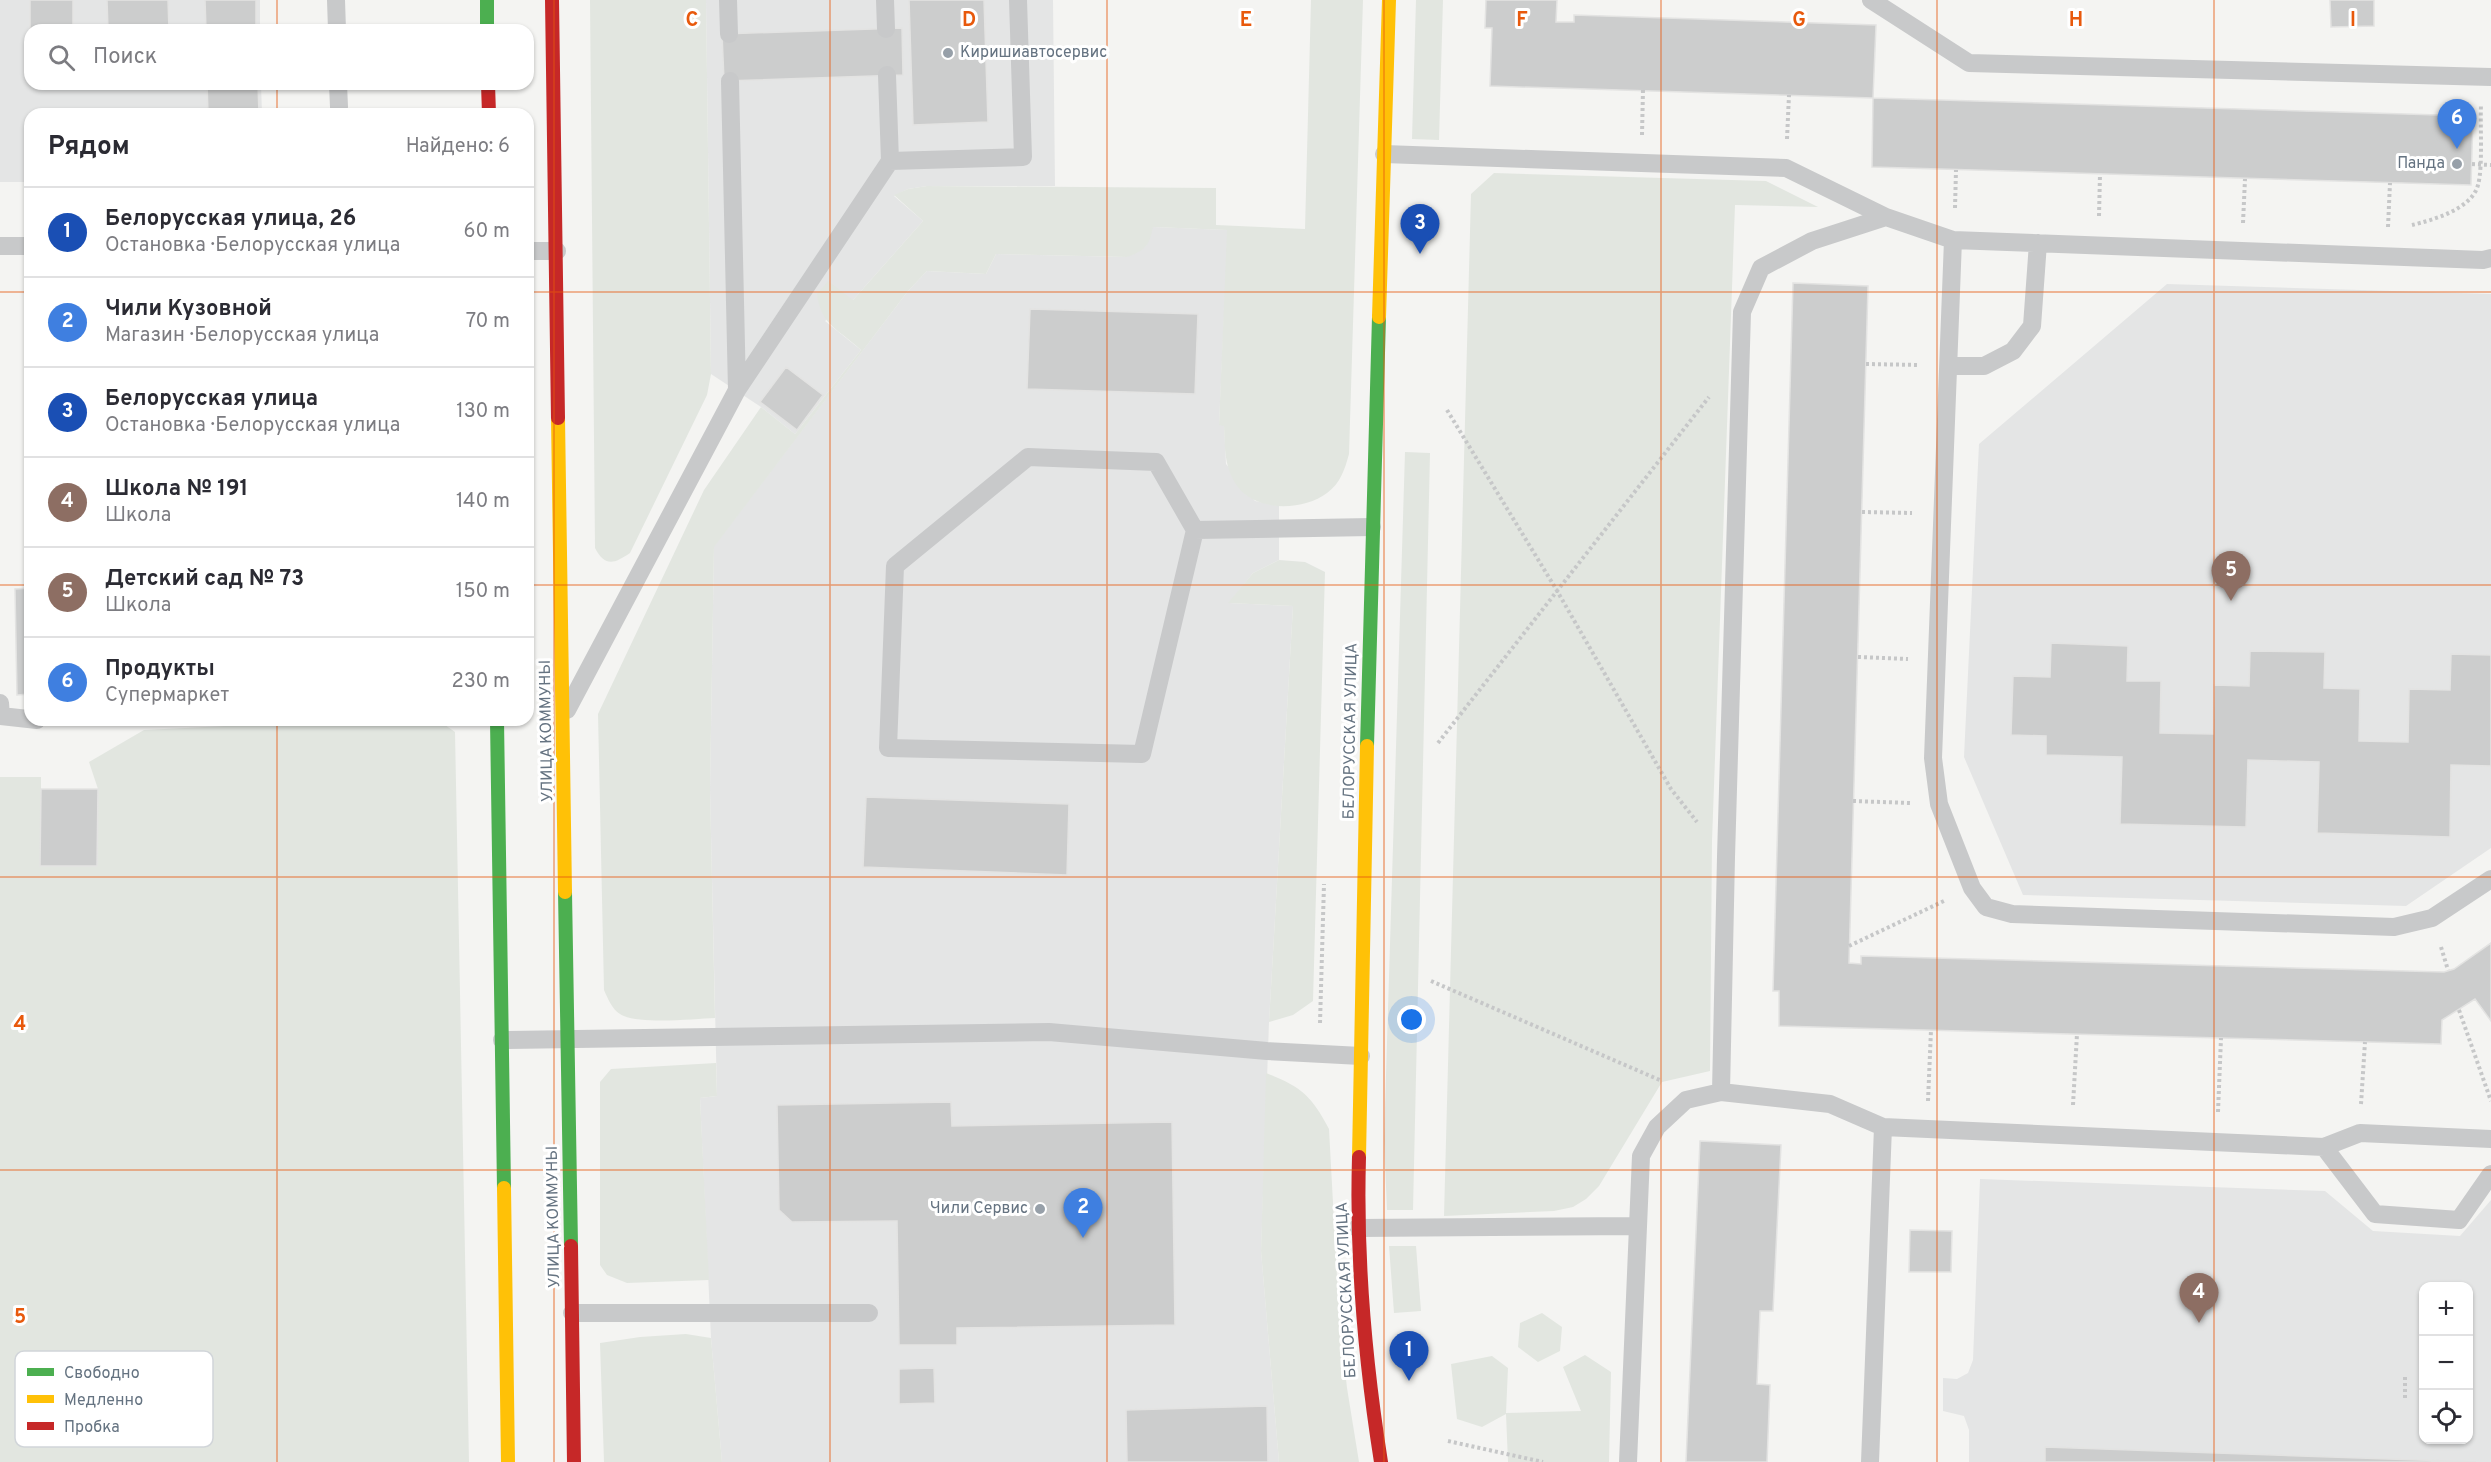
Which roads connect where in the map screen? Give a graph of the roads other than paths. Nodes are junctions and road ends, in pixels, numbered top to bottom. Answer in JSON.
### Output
{"nodes":[{"id":1,"x":336,"y":0,"type":"edge"},
{"id":2,"x":487,"y":0,"type":"edge"},
{"id":3,"x":552,"y":0,"type":"edge"},
{"id":4,"x":728,"y":0,"type":"edge"},
{"id":5,"x":885,"y":0,"type":"edge"},
{"id":6,"x":1018,"y":0,"type":"edge"},
{"id":7,"x":1389,"y":0,"type":"edge"},
{"id":8,"x":1871,"y":0,"type":"edge"},
{"id":9,"x":337,"y":24,"type":"edge"},
{"id":10,"x":487,"y":24,"type":"edge"},
{"id":11,"x":886,"y":28,"type":"dead end"},
{"id":12,"x":729,"y":34,"type":"dead end"},
{"id":13,"x":887,"y":75,"type":"dead end"},
{"id":14,"x":2491,"y":77,"type":"edge"},
{"id":15,"x":730,"y":81,"type":"dead end"},
{"id":16,"x":338,"y":90,"type":"edge"},
{"id":17,"x":488,"y":90,"type":"edge"},
{"id":18,"x":339,"y":107,"type":"dead end"},
{"id":19,"x":489,"y":108,"type":"edge"},
{"id":20,"x":1384,"y":154,"type":"junction"},
{"id":21,"x":890,"y":161,"type":"junction"},
{"id":22,"x":1886,"y":218,"type":"junction"},
{"id":23,"x":1953,"y":240,"type":"junction"},
{"id":24,"x":2038,"y":243,"type":"junction"},
{"id":25,"x":0,"y":246,"type":"edge"},
{"id":26,"x":24,"y":246,"type":"edge"},
{"id":27,"x":534,"y":251,"type":"edge"},
{"id":28,"x":557,"y":251,"type":"junction"},
{"id":29,"x":2491,"y":258,"type":"edge"},
{"id":30,"x":1949,"y":366,"type":"junction"},
{"id":31,"x":737,"y":390,"type":"junction"},
{"id":32,"x":1372,"y":527,"type":"junction"},
{"id":33,"x":1195,"y":530,"type":"junction"},
{"id":34,"x":0,"y":703,"type":"edge"},
{"id":35,"x":564,"y":716,"type":"junction"},
{"id":36,"x":24,"y":719,"type":"edge"},
{"id":37,"x":497,"y":726,"type":"edge"},
{"id":38,"x":2491,"y":879,"type":"edge"},
{"id":39,"x":568,"y":1038,"type":"junction"},
{"id":40,"x":502,"y":1040,"type":"junction"},
{"id":41,"x":1361,"y":1056,"type":"junction"},
{"id":42,"x":1721,"y":1092,"type":"junction"},
{"id":43,"x":1882,"y":1127,"type":"junction"},
{"id":44,"x":2491,"y":1139,"type":"edge"},
{"id":45,"x":2324,"y":1147,"type":"junction"},
{"id":46,"x":2491,"y":1174,"type":"edge"},
{"id":47,"x":1638,"y":1226,"type":"junction"},
{"id":48,"x":1357,"y":1228,"type":"junction"},
{"id":49,"x":572,"y":1313,"type":"junction"},
{"id":50,"x":869,"y":1313,"type":"dead end"},
{"id":51,"x":508,"y":1462,"type":"edge"},
{"id":52,"x":574,"y":1462,"type":"edge"},
{"id":53,"x":1381,"y":1462,"type":"edge"},
{"id":54,"x":1628,"y":1462,"type":"edge"},
{"id":55,"x":1870,"y":1462,"type":"edge"}],
"edges":[{"from":1,"to":9,"type":"lane"},
{"from":2,"to":10,"type":"street"},
{"from":3,"to":28,"type":"street","name":"УЛИЦА КОММУНЫ"},
{"from":4,"to":12,"type":"lane"},
{"from":5,"to":11,"type":"lane"},
{"from":6,"to":21,"type":"lane"},
{"from":7,"to":20,"type":"street","name":"БЕЛОРУССКАЯ УЛИЦА"},
{"from":8,"to":14,"type":"lane"},
{"from":13,"to":21,"type":"lane"},
{"from":15,"to":31,"type":"lane"},
{"from":16,"to":18,"type":"lane"},
{"from":17,"to":19,"type":"street"},
{"from":20,"to":22,"type":"lane"},
{"from":20,"to":32,"type":"street","name":"БЕЛОРУССКАЯ УЛИЦА"},
{"from":21,"to":31,"type":"lane"},
{"from":22,"to":23,"type":"lane"},
{"from":22,"to":42,"type":"lane"},
{"from":23,"to":24,"type":"lane"},
{"from":23,"to":30,"type":"lane"},
{"from":24,"to":29,"type":"lane"},
{"from":24,"to":30,"type":"lane"},
{"from":25,"to":26,"type":"lane"},
{"from":27,"to":28,"type":"lane"},
{"from":28,"to":35,"type":"street","name":"УЛИЦА КОММУНЫ"},
{"from":30,"to":38,"type":"lane"},
{"from":31,"to":35,"type":"lane"},
{"from":32,"to":33,"type":"lane"},
{"from":32,"to":41,"type":"street","name":"БЕЛОРУССКАЯ УЛИЦА"},
{"from":33,"to":33,"type":"lane"},
{"from":34,"to":36,"type":"lane"},
{"from":35,"to":39,"type":"street","name":"УЛИЦА КОММУНЫ"},
{"from":37,"to":40,"type":"street"},
{"from":39,"to":40,"type":"lane"},
{"from":39,"to":41,"type":"lane"},
{"from":39,"to":49,"type":"street","name":"УЛИЦА КОММУНЫ"},
{"from":40,"to":51,"type":"street"},
{"from":41,"to":48,"type":"street","name":"БЕЛОРУССКАЯ УЛИЦА"},
{"from":42,"to":43,"type":"lane"},
{"from":42,"to":47,"type":"lane"},
{"from":43,"to":45,"type":"lane"},
{"from":43,"to":55,"type":"lane"},
{"from":44,"to":45,"type":"lane"},
{"from":45,"to":46,"type":"lane"},
{"from":47,"to":48,"type":"lane"},
{"from":47,"to":54,"type":"lane"},
{"from":48,"to":53,"type":"street","name":"БЕЛОРУССКАЯ УЛИЦА"},
{"from":49,"to":50,"type":"lane"},
{"from":49,"to":52,"type":"street","name":"УЛИЦА КОММУНЫ"}]}
